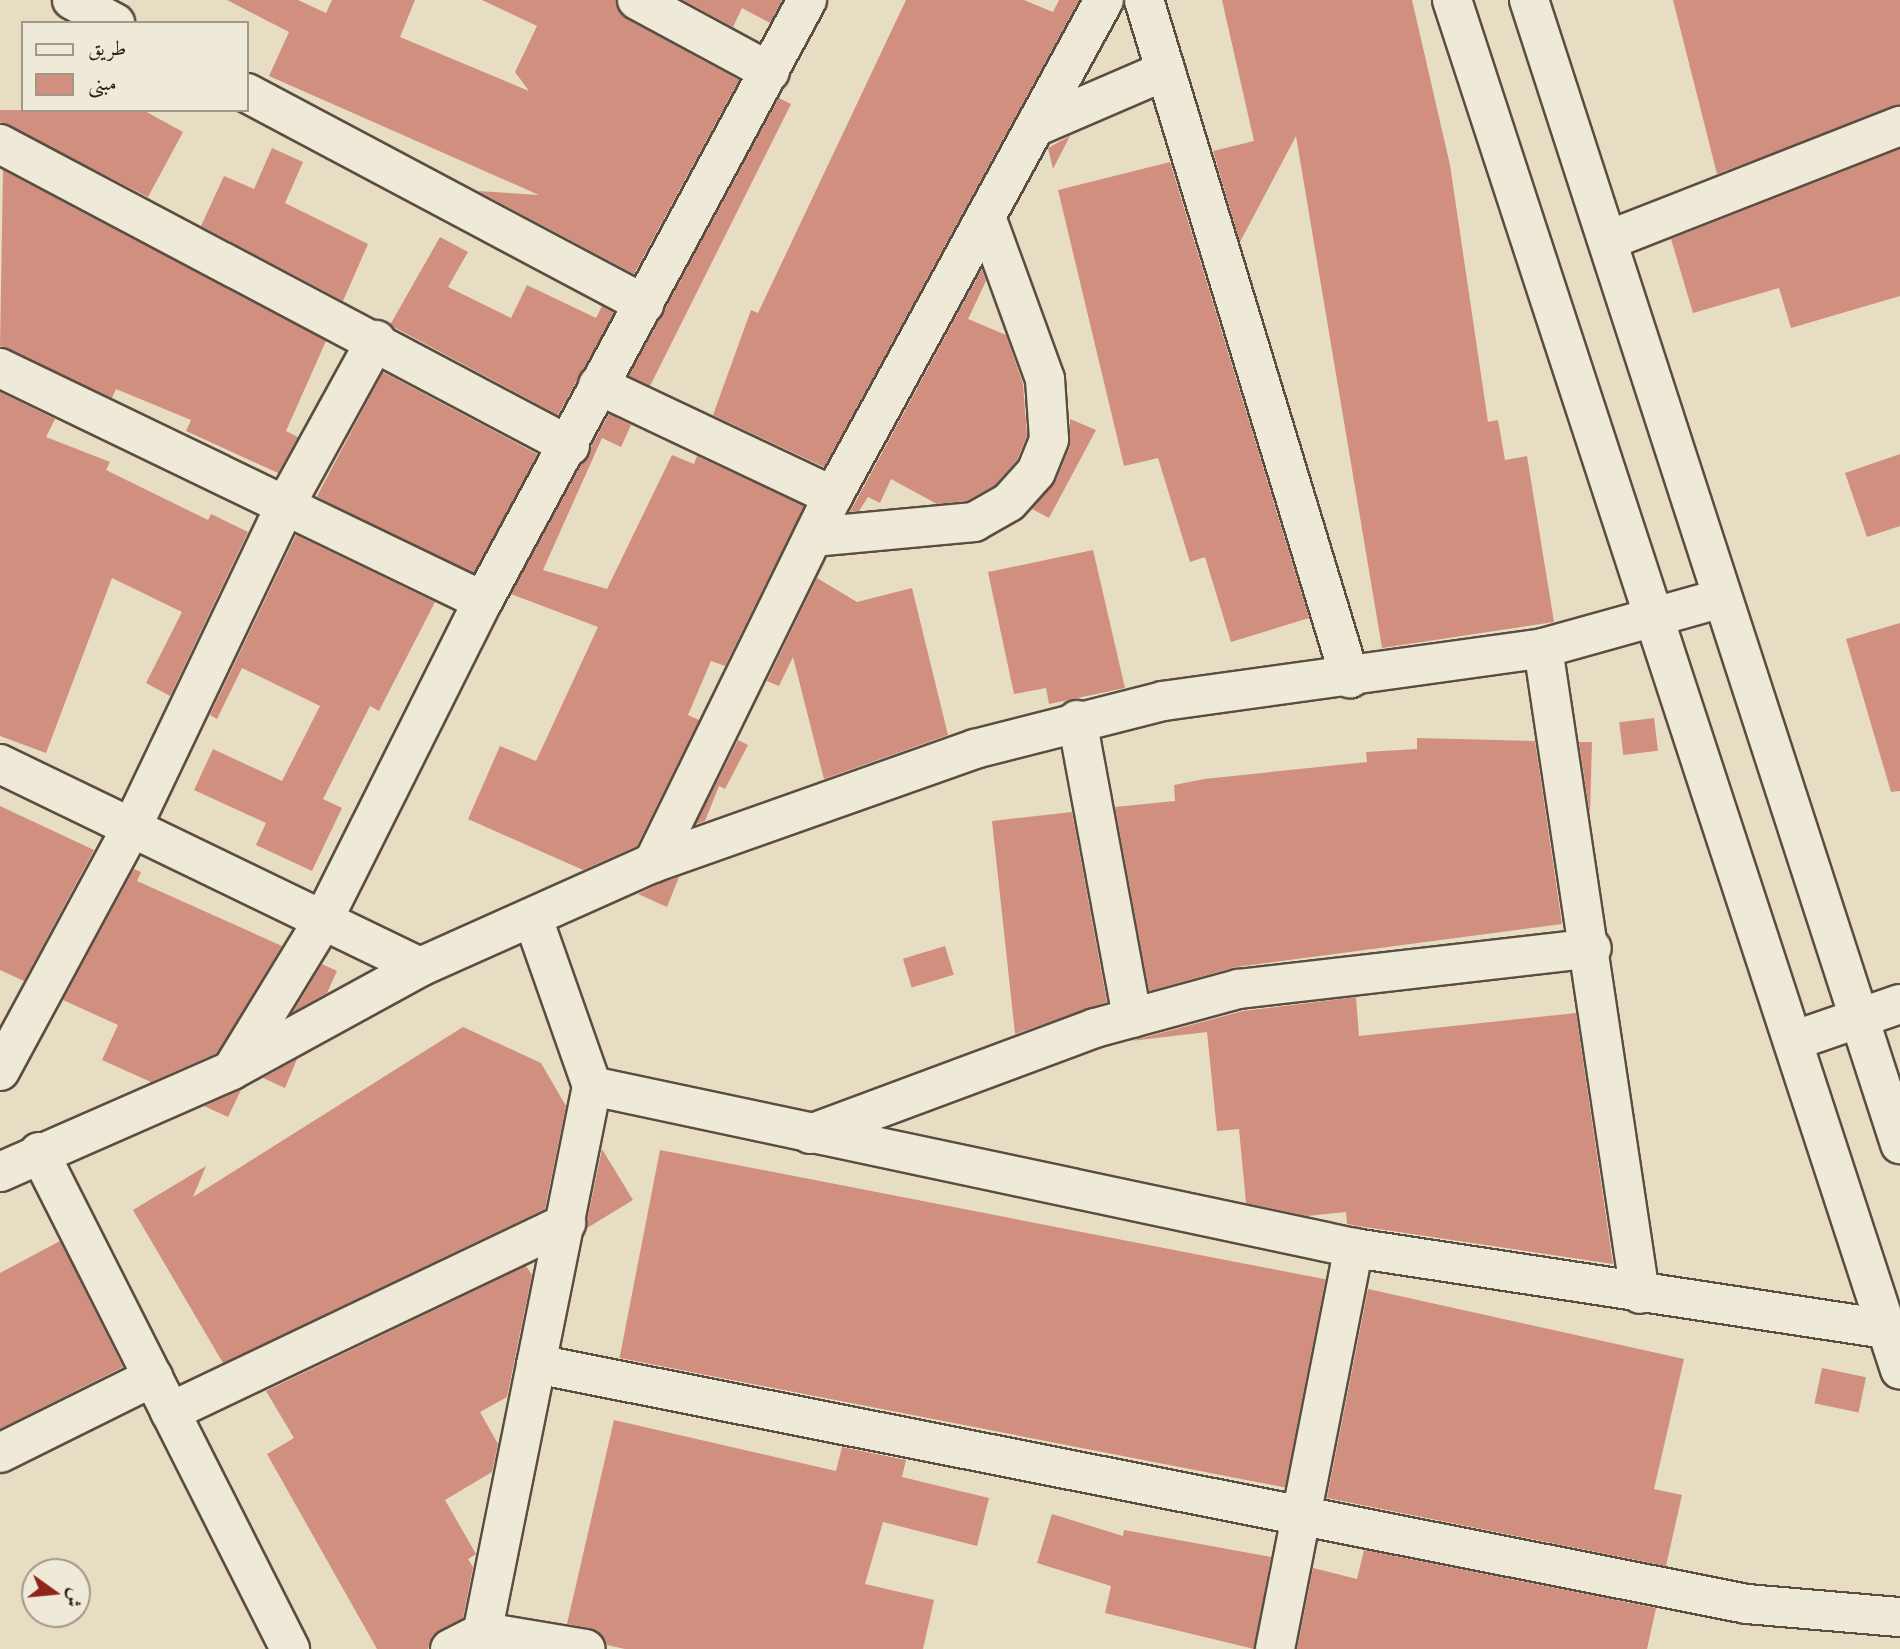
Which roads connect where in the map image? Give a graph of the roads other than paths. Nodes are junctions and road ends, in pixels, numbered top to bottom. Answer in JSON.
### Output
{"nodes":[{"id":1,"x":72,"y":0,"type":"edge"},
{"id":2,"x":637,"y":0,"type":"edge"},
{"id":3,"x":807,"y":0,"type":"edge"},
{"id":4,"x":1104,"y":0,"type":"edge"},
{"id":5,"x":1144,"y":0,"type":"edge"},
{"id":6,"x":1452,"y":0,"type":"edge"},
{"id":7,"x":1529,"y":0,"type":"edge"},
{"id":8,"x":111,"y":21,"type":"edge"},
{"id":9,"x":1165,"y":71,"type":"junction"},
{"id":10,"x":770,"y":72,"type":"junction"},
{"id":11,"x":248,"y":94,"type":"edge"},
{"id":12,"x":1900,"y":126,"type":"edge"},
{"id":13,"x":1035,"y":127,"type":"junction"},
{"id":14,"x":0,"y":144,"type":"edge"},
{"id":15,"x":986,"y":217,"type":"junction"},
{"id":16,"x":1609,"y":240,"type":"junction"},
{"id":17,"x":644,"y":304,"type":"junction"},
{"id":18,"x":376,"y":340,"type":"junction"},
{"id":19,"x":0,"y":369,"type":"edge"},
{"id":20,"x":598,"y":384,"type":"junction"},
{"id":21,"x":570,"y":446,"type":"junction"},
{"id":22,"x":833,"y":496,"type":"junction"},
{"id":23,"x":287,"y":502,"type":"junction"},
{"id":24,"x":813,"y":537,"type":"junction"},
{"id":25,"x":1719,"y":599,"type":"junction"},
{"id":26,"x":483,"y":601,"type":"junction"},
{"id":27,"x":1656,"y":618,"type":"junction"},
{"id":28,"x":1543,"y":648,"type":"junction"},
{"id":29,"x":1350,"y":678,"type":"junction"},
{"id":30,"x":1077,"y":720,"type":"junction"},
{"id":31,"x":0,"y":764,"type":"edge"},
{"id":32,"x":132,"y":827,"type":"junction"},
{"id":33,"x":653,"y":863,"type":"junction"},
{"id":34,"x":533,"y":918,"type":"junction"},
{"id":35,"x":321,"y":924,"type":"junction"},
{"id":36,"x":1592,"y":948,"type":"junction"},
{"id":37,"x":420,"y":967,"type":"junction"},
{"id":38,"x":1900,"y":1004,"type":"edge"},
{"id":39,"x":1132,"y":1018,"type":"junction"},
{"id":40,"x":1862,"y":1019,"type":"junction"},
{"id":41,"x":1793,"y":1041,"type":"junction"},
{"id":42,"x":0,"y":1070,"type":"edge"},
{"id":43,"x":232,"y":1070,"type":"junction"},
{"id":44,"x":592,"y":1086,"type":"junction"},
{"id":45,"x":810,"y":1135,"type":"junction"},
{"id":46,"x":1900,"y":1144,"type":"edge"},
{"id":47,"x":14,"y":1160,"type":"edge"},
{"id":48,"x":566,"y":1223,"type":"junction"},
{"id":49,"x":1354,"y":1248,"type":"junction"},
{"id":50,"x":1640,"y":1294,"type":"junction"},
{"id":51,"x":1886,"y":1329,"type":"junction"},
{"id":52,"x":536,"y":1364,"type":"junction"},
{"id":53,"x":1900,"y":1370,"type":"edge"},
{"id":54,"x":153,"y":1377,"type":"junction"},
{"id":55,"x":170,"y":1412,"type":"junction"},
{"id":56,"x":0,"y":1452,"type":"edge"},
{"id":57,"x":1301,"y":1517,"type":"junction"},
{"id":58,"x":1900,"y":1617,"type":"edge"},
{"id":59,"x":481,"y":1640,"type":"edge"},
{"id":60,"x":290,"y":1649,"type":"edge"},
{"id":61,"x":450,"y":1649,"type":"edge"},
{"id":62,"x":586,"y":1649,"type":"edge"},
{"id":63,"x":1275,"y":1649,"type":"edge"}],
"edges":[{"from":1,"to":8,"type":"street"},
{"from":2,"to":10,"type":"street"},
{"from":3,"to":10,"type":"street"},
{"from":4,"to":13,"type":"street"},
{"from":5,"to":9,"type":"street"},
{"from":6,"to":27,"type":"street"},
{"from":7,"to":16,"type":"street"},
{"from":9,"to":13,"type":"street"},
{"from":9,"to":29,"type":"street"},
{"from":10,"to":17,"type":"street"},
{"from":11,"to":17,"type":"street"},
{"from":12,"to":16,"type":"street"},
{"from":13,"to":15,"type":"street"},
{"from":14,"to":18,"type":"street"},
{"from":15,"to":22,"type":"street"},
{"from":15,"to":24,"type":"street"},
{"from":16,"to":25,"type":"street"},
{"from":17,"to":20,"type":"street"},
{"from":18,"to":21,"type":"street"},
{"from":18,"to":23,"type":"street"},
{"from":19,"to":23,"type":"street"},
{"from":20,"to":21,"type":"street"},
{"from":20,"to":22,"type":"street"},
{"from":21,"to":26,"type":"street"},
{"from":22,"to":24,"type":"street"},
{"from":23,"to":26,"type":"street"},
{"from":23,"to":32,"type":"street"},
{"from":24,"to":33,"type":"street"},
{"from":25,"to":27,"type":"street"},
{"from":25,"to":40,"type":"street"},
{"from":26,"to":35,"type":"street"},
{"from":27,"to":28,"type":"street"},
{"from":27,"to":41,"type":"street"},
{"from":28,"to":29,"type":"street"},
{"from":28,"to":36,"type":"street"},
{"from":29,"to":30,"type":"street"},
{"from":30,"to":33,"type":"street"},
{"from":30,"to":39,"type":"street"},
{"from":31,"to":32,"type":"street"},
{"from":32,"to":35,"type":"street"},
{"from":32,"to":42,"type":"street"},
{"from":33,"to":34,"type":"street"},
{"from":34,"to":37,"type":"street"},
{"from":34,"to":44,"type":"street"},
{"from":35,"to":37,"type":"street"},
{"from":35,"to":43,"type":"street"},
{"from":36,"to":39,"type":"street"},
{"from":36,"to":50,"type":"street"},
{"from":37,"to":43,"type":"street"},
{"from":38,"to":40,"type":"street"},
{"from":39,"to":45,"type":"street"},
{"from":40,"to":41,"type":"street"},
{"from":40,"to":46,"type":"street"},
{"from":41,"to":51,"type":"street"},
{"from":43,"to":47,"type":"street"},
{"from":44,"to":45,"type":"street"},
{"from":44,"to":48,"type":"street"},
{"from":45,"to":49,"type":"street"},
{"from":47,"to":54,"type":"street"},
{"from":48,"to":52,"type":"street"},
{"from":48,"to":55,"type":"street"},
{"from":49,"to":50,"type":"street"},
{"from":49,"to":57,"type":"street"},
{"from":50,"to":51,"type":"street"},
{"from":51,"to":53,"type":"street"},
{"from":52,"to":57,"type":"street"},
{"from":52,"to":59,"type":"street"},
{"from":54,"to":55,"type":"street"},
{"from":54,"to":56,"type":"street"},
{"from":55,"to":60,"type":"street"},
{"from":57,"to":58,"type":"street"},
{"from":57,"to":63,"type":"street"},
{"from":59,"to":61,"type":"street"},
{"from":59,"to":62,"type":"street"}]}
